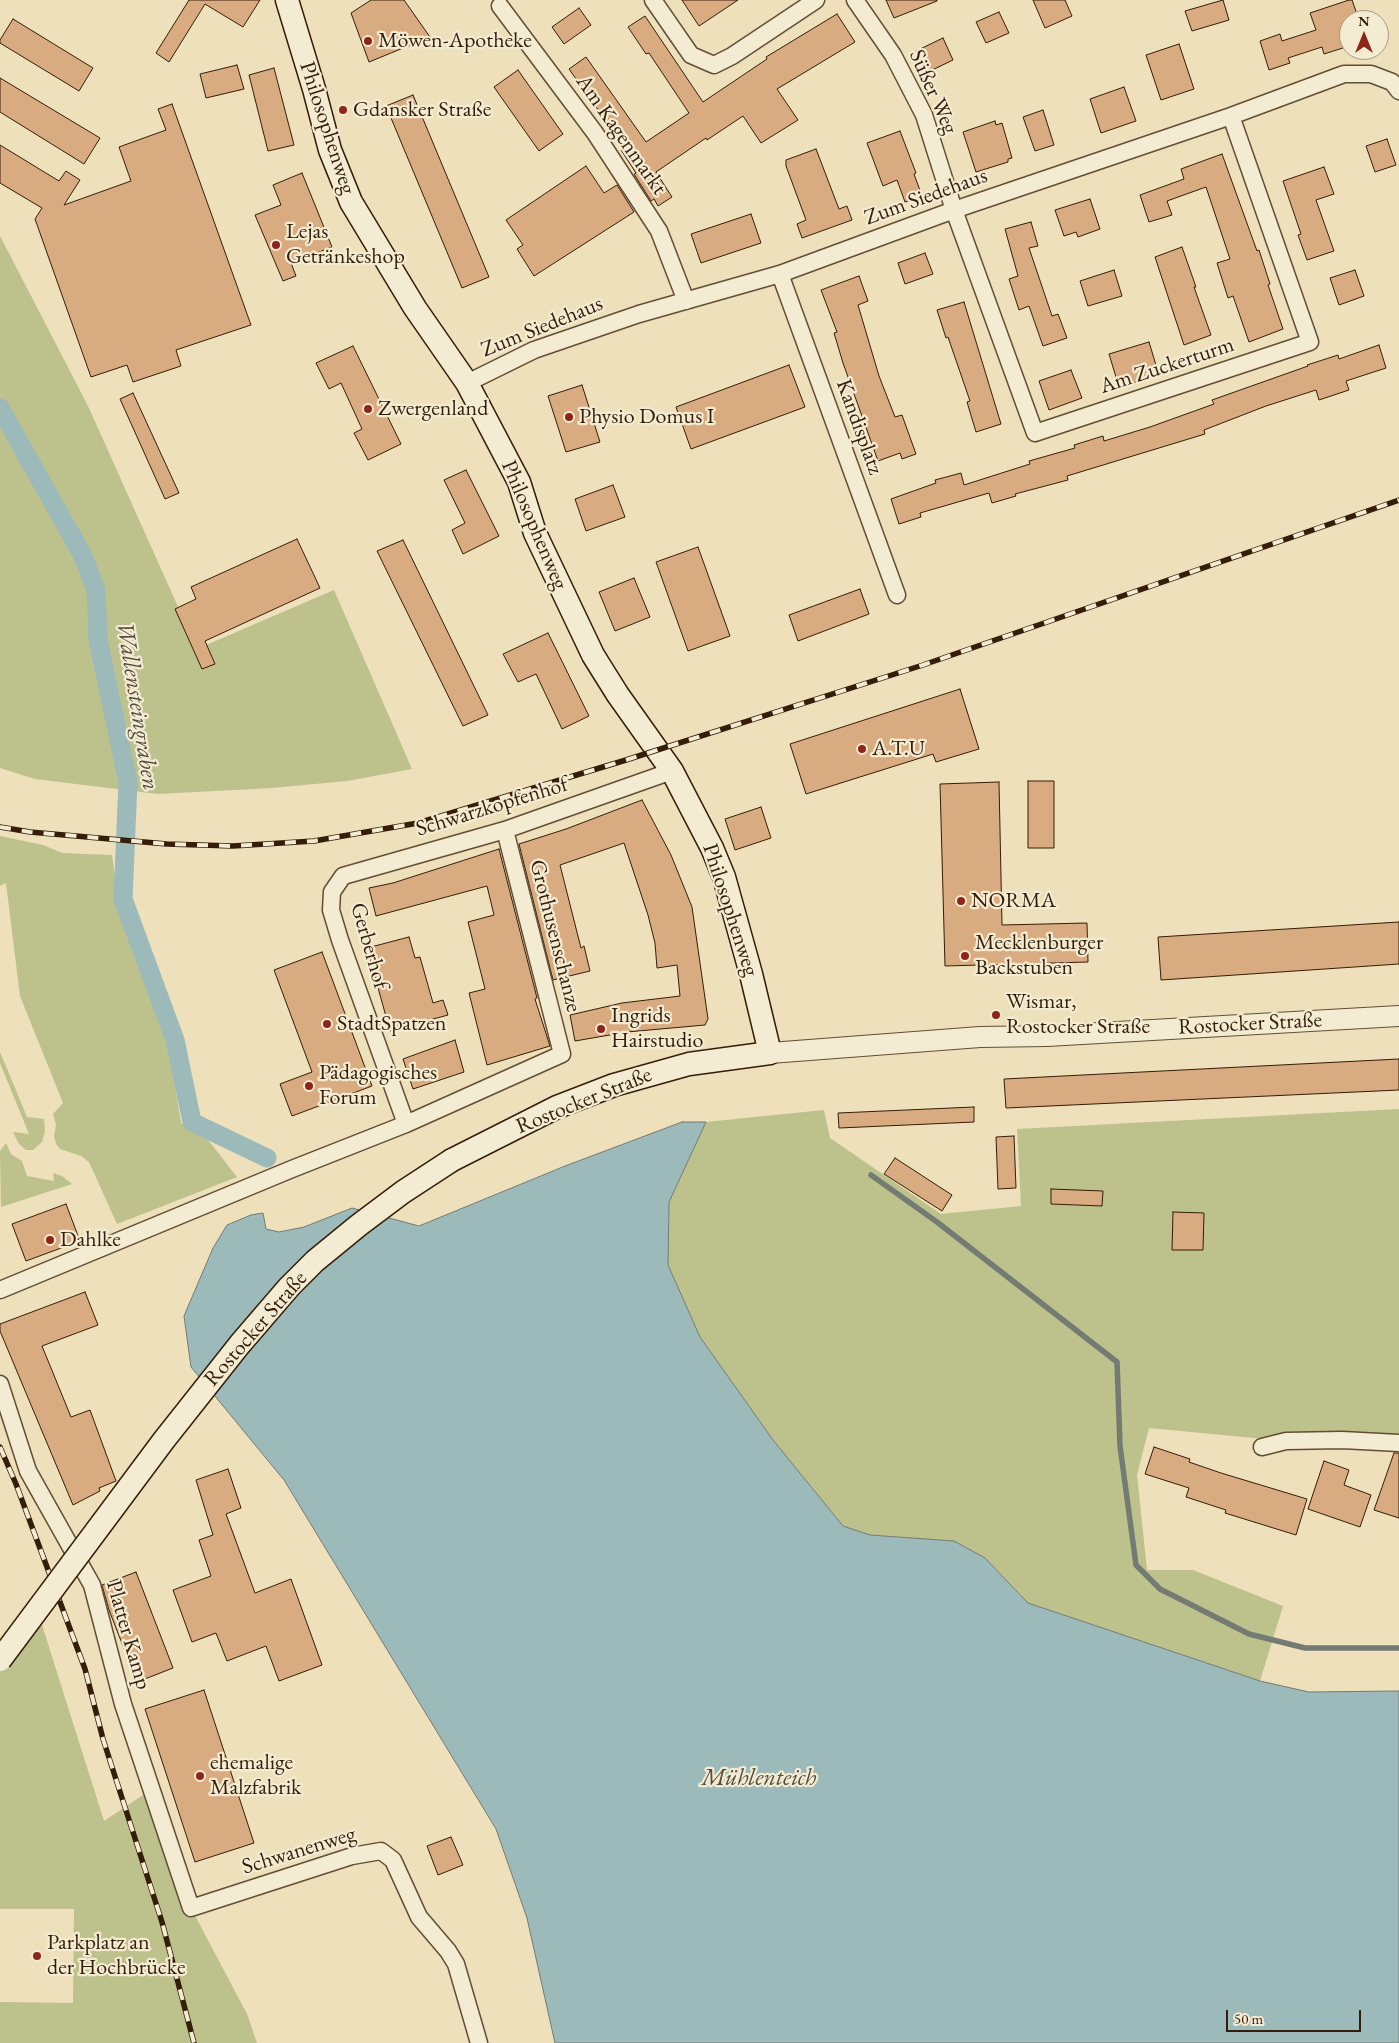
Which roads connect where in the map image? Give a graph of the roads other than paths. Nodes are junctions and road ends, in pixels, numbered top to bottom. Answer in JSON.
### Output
{"nodes":[{"id":1,"x":287,"y":0,"type":"edge"},
{"id":2,"x":653,"y":0,"type":"edge"},
{"id":3,"x":816,"y":0,"type":"edge"},
{"id":4,"x":855,"y":0,"type":"edge"},
{"id":5,"x":500,"y":6,"type":"dead end"},
{"id":6,"x":1399,"y":91,"type":"edge"},
{"id":7,"x":1232,"y":116,"type":"junction"},
{"id":8,"x":954,"y":210,"type":"junction"},
{"id":9,"x":780,"y":274,"type":"junction"},
{"id":10,"x":686,"y":301,"type":"junction"},
{"id":11,"x":467,"y":382,"type":"junction"},
{"id":12,"x":897,"y":595,"type":"dead end"},
{"id":13,"x":672,"y":771,"type":"junction"},
{"id":14,"x":505,"y":830,"type":"junction"},
{"id":15,"x":332,"y":892,"type":"joint"},
{"id":16,"x":1399,"y":1016,"type":"edge"},
{"id":17,"x":770,"y":1054,"type":"junction"},
{"id":18,"x":406,"y":1124,"type":"junction"},
{"id":19,"x":0,"y":1290,"type":"edge"},
{"id":20,"x":0,"y":1384,"type":"edge"},
{"id":21,"x":1399,"y":1443,"type":"edge"},
{"id":22,"x":1262,"y":1447,"type":"dead end"},
{"id":23,"x":0,"y":1660,"type":"edge"},
{"id":24,"x":191,"y":1908,"type":"joint"},
{"id":25,"x":479,"y":2043,"type":"edge"}],
"edges":[{"from":1,"to":11,"type":"main road","name":"Philosophenweg"},
{"from":2,"to":3,"type":"street"},
{"from":4,"to":8,"type":"street","name":"Süßer Weg"},
{"from":5,"to":10,"type":"street","name":"Am Kagenmarkt"},
{"from":6,"to":7,"type":"street","name":"Zum Siedehaus"},
{"from":7,"to":8,"type":"street","name":"Zum Siedehaus"},
{"from":7,"to":8,"type":"street","name":"Am Zuckerturm"},
{"from":8,"to":9,"type":"street","name":"Zum Siedehaus"},
{"from":9,"to":10,"type":"street","name":"Zum Siedehaus"},
{"from":9,"to":12,"type":"street","name":"Kandisplatz"},
{"from":10,"to":11,"type":"street","name":"Zum Siedehaus"},
{"from":11,"to":13,"type":"main road","name":"Philosophenweg"},
{"from":13,"to":14,"type":"street","name":"Schwarzkopfenhof"},
{"from":13,"to":17,"type":"main road","name":"Philosophenweg"},
{"from":14,"to":15,"type":"street","name":"Schwarzkopfenhof"},
{"from":14,"to":18,"type":"street","name":"Grothusenschanze"},
{"from":15,"to":18,"type":"street","name":"Gerberhof"},
{"from":16,"to":17,"type":"street","name":"Rostocker Straße"},
{"from":17,"to":23,"type":"main road","name":"Rostocker Straße","bridge":true},
{"from":18,"to":19,"type":"street"},
{"from":20,"to":24,"type":"street","name":"Platter Kamp"},
{"from":21,"to":22,"type":"street"},
{"from":24,"to":25,"type":"street","name":"Schwanenweg"}]}
